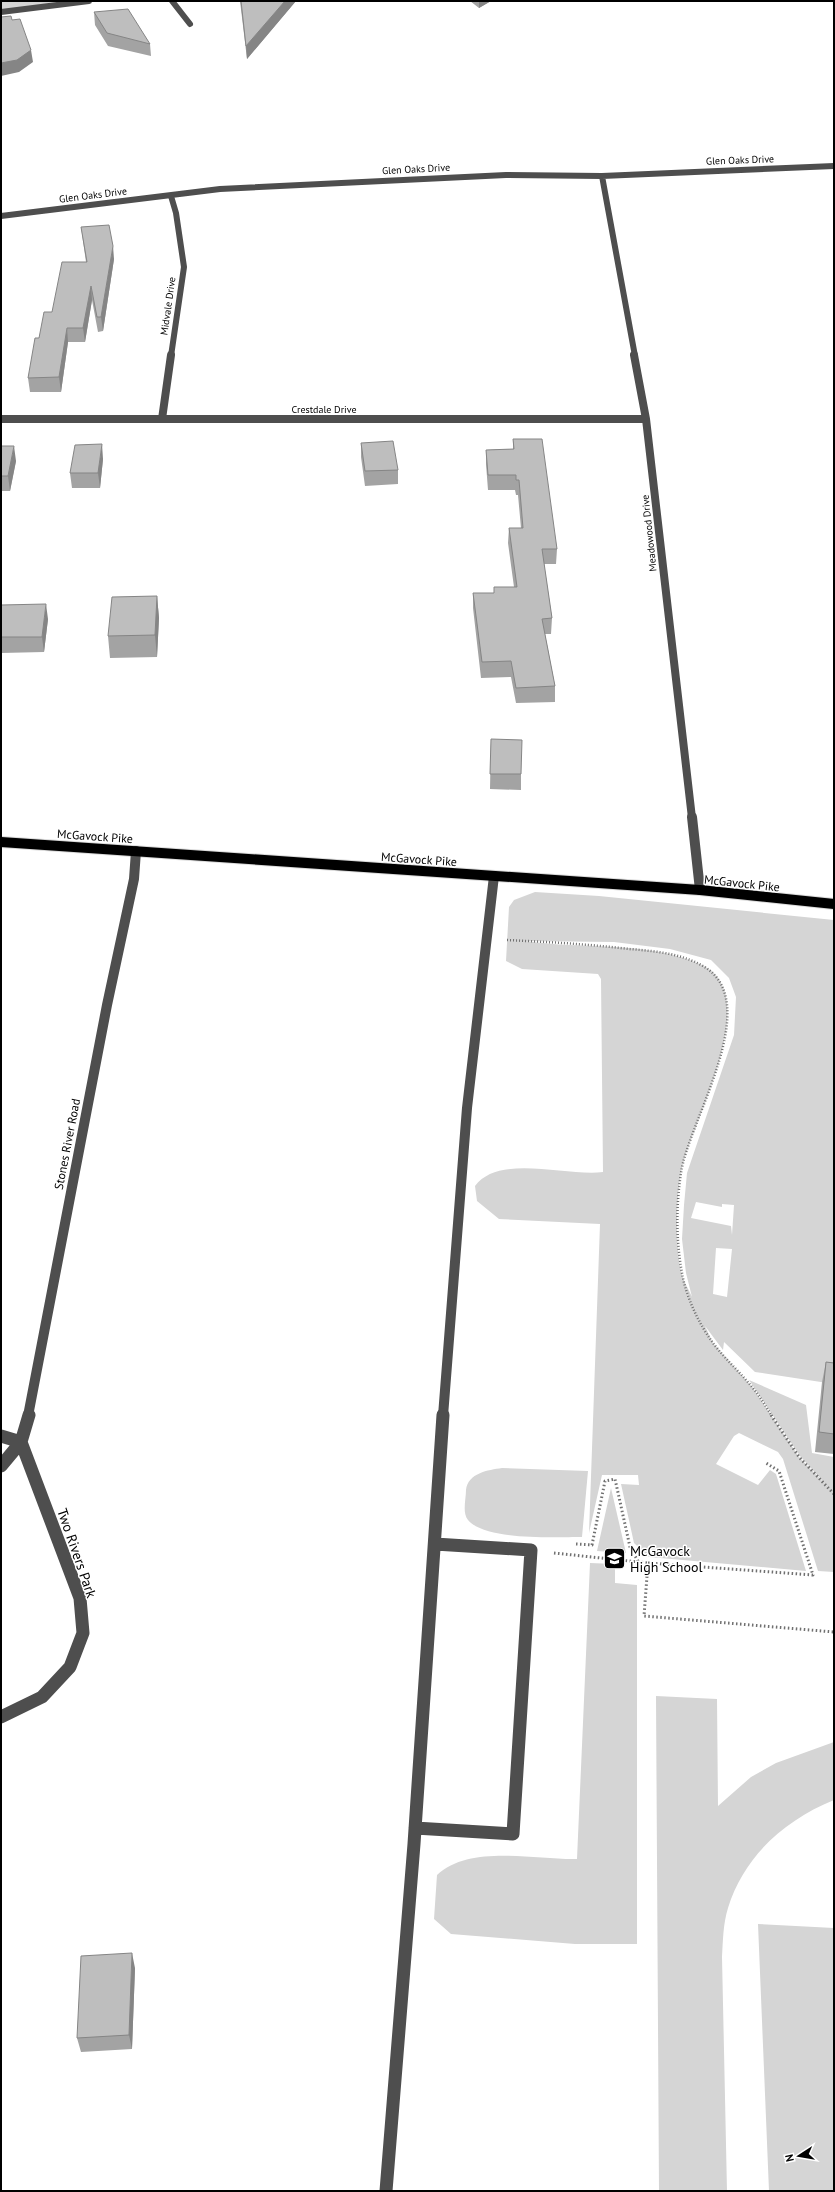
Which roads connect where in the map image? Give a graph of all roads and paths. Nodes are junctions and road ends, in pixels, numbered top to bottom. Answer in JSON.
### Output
{"nodes":[{"id":1,"x":89,"y":1,"type":"edge"},
{"id":2,"x":172,"y":1,"type":"edge"},
{"id":3,"x":1,"y":12,"type":"edge"},
{"id":4,"x":190,"y":24,"type":"dead end"},
{"id":5,"x":834,"y":166,"type":"edge"},
{"id":6,"x":602,"y":176,"type":"junction"},
{"id":7,"x":171,"y":196,"type":"junction"},
{"id":8,"x":1,"y":216,"type":"edge"},
{"id":9,"x":1,"y":419,"type":"edge"},
{"id":10,"x":162,"y":419,"type":"junction"},
{"id":11,"x":646,"y":419,"type":"junction"},
{"id":12,"x":1,"y":842,"type":"edge"},
{"id":13,"x":136,"y":851,"type":"junction"},
{"id":14,"x":494,"y":876,"type":"junction"},
{"id":15,"x":700,"y":890,"type":"junction"},
{"id":16,"x":834,"y":904,"type":"edge"},
{"id":17,"x":485,"y":939,"type":"junction"},
{"id":18,"x":1,"y":1436,"type":"edge"},
{"id":19,"x":21,"y":1442,"type":"junction"},
{"id":20,"x":766,"y":1463,"type":"dead end"},
{"id":21,"x":1,"y":1466,"type":"edge"},
{"id":22,"x":834,"y":1494,"type":"edge"},
{"id":23,"x":435,"y":1544,"type":"junction"},
{"id":24,"x":576,"y":1544,"type":"dead end"},
{"id":25,"x":531,"y":1550,"type":"junction"},
{"id":26,"x":639,"y":1561,"type":"junction"},
{"id":27,"x":648,"y":1563,"type":"junction"},
{"id":28,"x":834,"y":1632,"type":"edge"},
{"id":29,"x":1,"y":1717,"type":"edge"},
{"id":30,"x":415,"y":1828,"type":"junction"},
{"id":31,"x":386,"y":2191,"type":"edge"}],
"edges":[{"from":1,"to":3,"type":"street"},
{"from":2,"to":4,"type":"street"},
{"from":5,"to":6,"type":"street","name":"Glen Oaks Drive"},
{"from":6,"to":7,"type":"street","name":"Glen Oaks Drive"},
{"from":6,"to":11,"type":"street","name":"Meadowood Drive"},
{"from":7,"to":8,"type":"street","name":"Glen Oaks Drive"},
{"from":7,"to":10,"type":"street","name":"Midvale Drive"},
{"from":9,"to":10,"type":"street","name":"Crestdale Drive"},
{"from":10,"to":11,"type":"street","name":"Crestdale Drive"},
{"from":11,"to":15,"type":"street","name":"Meadowood Drive"},
{"from":12,"to":13,"type":"main road","name":"McGavock Pike"},
{"from":13,"to":14,"type":"main road","name":"McGavock Pike"},
{"from":13,"to":19,"type":"street","name":"Stones River Road"},
{"from":14,"to":15,"type":"main road","name":"McGavock Pike"},
{"from":14,"to":17,"type":"street"},
{"from":15,"to":16,"type":"main road","name":"McGavock Pike"},
{"from":17,"to":22,"type":"path"},
{"from":17,"to":23,"type":"street"},
{"from":18,"to":19,"type":"street"},
{"from":19,"to":21,"type":"street"},
{"from":19,"to":29,"type":"street","name":"Two Rivers Park"},
{"from":20,"to":27,"type":"path"},
{"from":23,"to":25,"type":"street"},
{"from":23,"to":30,"type":"street"},
{"from":24,"to":26,"type":"path"},
{"from":25,"to":26,"type":"path"},
{"from":25,"to":30,"type":"street"},
{"from":26,"to":27,"type":"path"},
{"from":27,"to":28,"type":"path"},
{"from":30,"to":31,"type":"street"}]}
